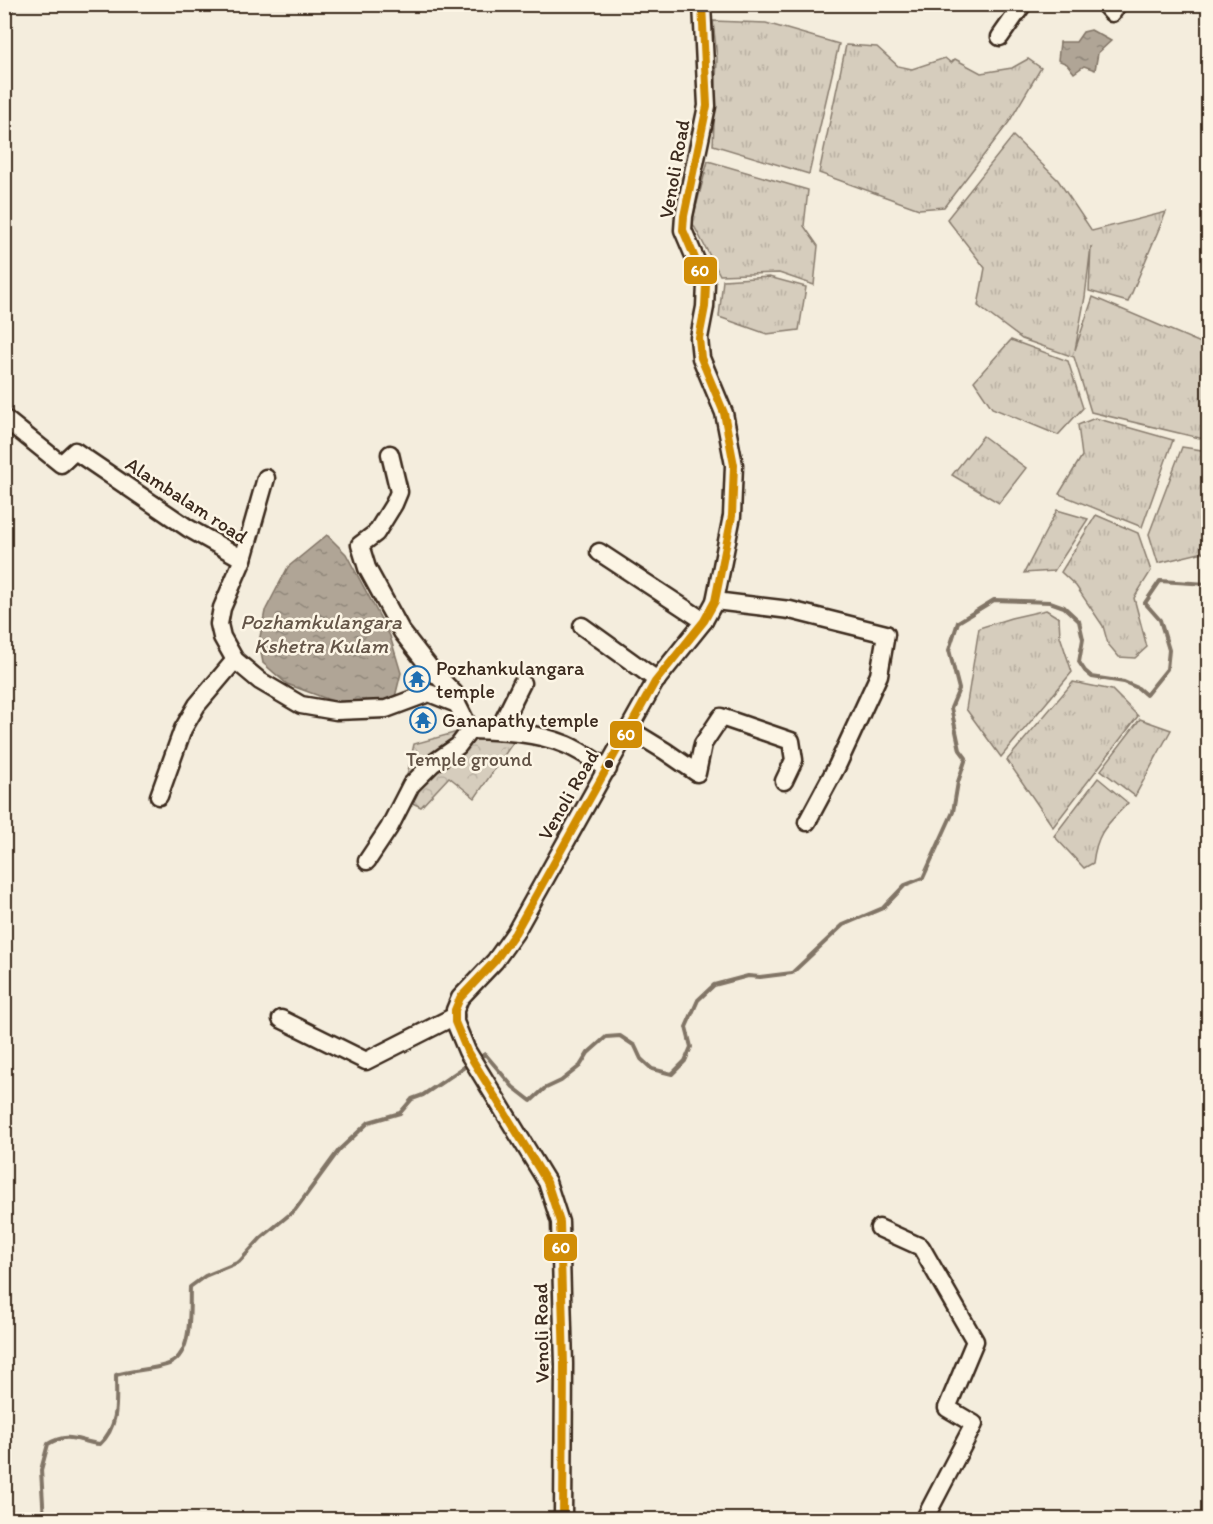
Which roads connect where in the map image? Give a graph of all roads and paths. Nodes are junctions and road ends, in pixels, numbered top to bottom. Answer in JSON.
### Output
{"nodes":[{"id":1,"x":702,"y":4,"type":"edge"},
{"id":2,"x":1023,"y":4,"type":"edge"},
{"id":3,"x":1104,"y":4,"type":"edge"},
{"id":4,"x":1118,"y":4,"type":"edge"},
{"id":5,"x":1000,"y":37,"type":"dead end"},
{"id":6,"x":4,"y":418,"type":"edge"},
{"id":7,"x":390,"y":454,"type":"dead end"},
{"id":8,"x":266,"y":478,"type":"dead end"},
{"id":9,"x":599,"y":552,"type":"dead end"},
{"id":10,"x":243,"y":559,"type":"junction"},
{"id":11,"x":715,"y":601,"type":"junction"},
{"id":12,"x":704,"y":621,"type":"junction"},
{"id":13,"x":582,"y":626,"type":"dead end"},
{"id":14,"x":235,"y":660,"type":"junction"},
{"id":15,"x":441,"y":679,"type":"junction"},
{"id":16,"x":657,"y":680,"type":"junction"},
{"id":17,"x":522,"y":683,"type":"dead end"},
{"id":18,"x":429,"y":693,"type":"junction"},
{"id":19,"x":457,"y":704,"type":"junction"},
{"id":20,"x":629,"y":729,"type":"junction"},
{"id":21,"x":470,"y":730,"type":"junction"},
{"id":22,"x":498,"y":731,"type":"junction"},
{"id":23,"x":608,"y":769,"type":"junction"},
{"id":24,"x":784,"y":781,"type":"dead end"},
{"id":25,"x":159,"y":796,"type":"dead end"},
{"id":26,"x":807,"y":822,"type":"dead end"},
{"id":27,"x":367,"y":861,"type":"dead end"},
{"id":28,"x":455,"y":1016,"type":"junction"},
{"id":29,"x":281,"y":1019,"type":"dead end"},
{"id":30,"x":879,"y":1228,"type":"dead end"},
{"id":31,"x":563,"y":1520,"type":"edge"},
{"id":32,"x":924,"y":1520,"type":"edge"}],
"edges":[{"from":1,"to":11,"type":"street","name":"Venoli Road"},
{"from":2,"to":5,"type":"street"},
{"from":3,"to":4,"type":"street"},
{"from":6,"to":10,"type":"street","name":"Alambalam road"},
{"from":7,"to":15,"type":"street"},
{"from":8,"to":10,"type":"street"},
{"from":9,"to":12,"type":"street"},
{"from":10,"to":14,"type":"street","name":"Alambalam road"},
{"from":11,"to":12,"type":"street","name":"Venoli Road"},
{"from":11,"to":26,"type":"street"},
{"from":12,"to":16,"type":"street","name":"Venoli Road"},
{"from":13,"to":16,"type":"street"},
{"from":14,"to":18,"type":"street","name":"Alambalam road"},
{"from":14,"to":25,"type":"street"},
{"from":15,"to":18,"type":"street"},
{"from":15,"to":19,"type":"street"},
{"from":16,"to":20,"type":"street","name":"Venoli Road"},
{"from":17,"to":22,"type":"street"},
{"from":18,"to":19,"type":"street"},
{"from":19,"to":21,"type":"street"},
{"from":20,"to":23,"type":"street","name":"Venoli Road"},
{"from":20,"to":24,"type":"street"},
{"from":21,"to":22,"type":"street"},
{"from":21,"to":27,"type":"street"},
{"from":22,"to":23,"type":"street"},
{"from":23,"to":28,"type":"street","name":"Venoli Road"},
{"from":28,"to":29,"type":"street"},
{"from":28,"to":31,"type":"street","name":"Venoli Road"},
{"from":30,"to":32,"type":"street"}]}
